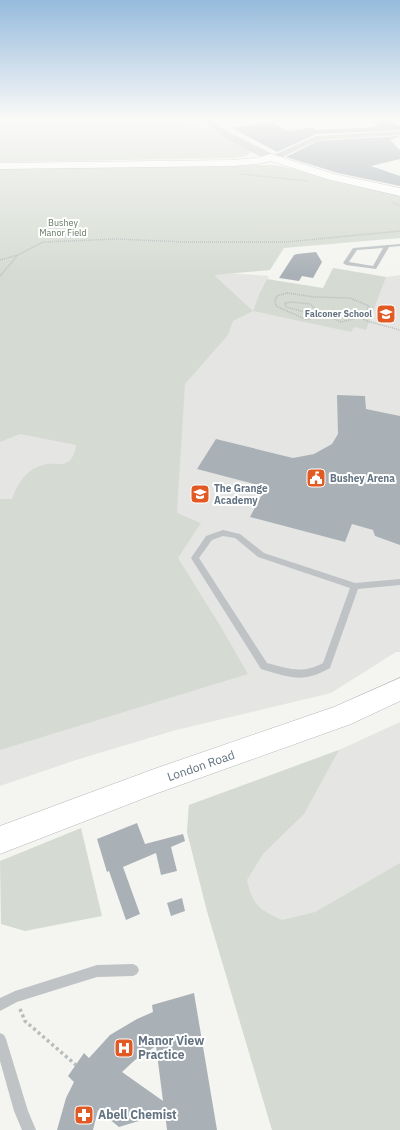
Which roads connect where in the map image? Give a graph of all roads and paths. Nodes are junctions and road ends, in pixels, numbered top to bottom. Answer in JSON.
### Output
{"nodes":[{"id":1,"x":313,"y":171,"type":"edge"},
{"id":2,"x":240,"y":174,"type":"dead end"},
{"id":3,"x":307,"y":181,"type":"dead end"},
{"id":4,"x":400,"y":192,"type":"edge"},
{"id":5,"x":392,"y":203,"type":"dead end"},
{"id":6,"x":400,"y":206,"type":"edge"},
{"id":7,"x":400,"y":231,"type":"edge"},
{"id":8,"x":400,"y":244,"type":"edge"},
{"id":9,"x":387,"y":246,"type":"junction"},
{"id":10,"x":18,"y":255,"type":"junction"},
{"id":11,"x":0,"y":260,"type":"edge"},
{"id":12,"x":0,"y":276,"type":"edge"},
{"id":13,"x":360,"y":317,"type":"junction"},
{"id":14,"x":400,"y":330,"type":"edge"},
{"id":15,"x":400,"y":582,"type":"edge"},
{"id":16,"x":355,"y":586,"type":"junction"},
{"id":17,"x":400,"y":689,"type":"edge"},
{"id":18,"x":0,"y":840,"type":"edge"},
{"id":19,"x":133,"y":970,"type":"dead end"},
{"id":20,"x":0,"y":1005,"type":"edge"},
{"id":21,"x":20,"y":1009,"type":"dead end"},
{"id":22,"x":0,"y":1039,"type":"edge"},
{"id":23,"x":76,"y":1064,"type":"dead end"},
{"id":24,"x":29,"y":1130,"type":"edge"}],
"edges":[{"from":1,"to":4,"type":"street"},
{"from":2,"to":3,"type":"path"},
{"from":5,"to":6,"type":"path"},
{"from":7,"to":10,"type":"path"},
{"from":8,"to":9,"type":"lane"},
{"from":9,"to":9,"type":"lane"},
{"from":10,"to":11,"type":"path"},
{"from":10,"to":12,"type":"path"},
{"from":13,"to":13,"type":"path"},
{"from":13,"to":14,"type":"path"},
{"from":15,"to":16,"type":"lane"},
{"from":16,"to":16,"type":"lane"},
{"from":17,"to":18,"type":"street","name":"London Road"},
{"from":19,"to":20,"type":"lane"},
{"from":21,"to":23,"type":"path"},
{"from":22,"to":24,"type":"lane"}]}
